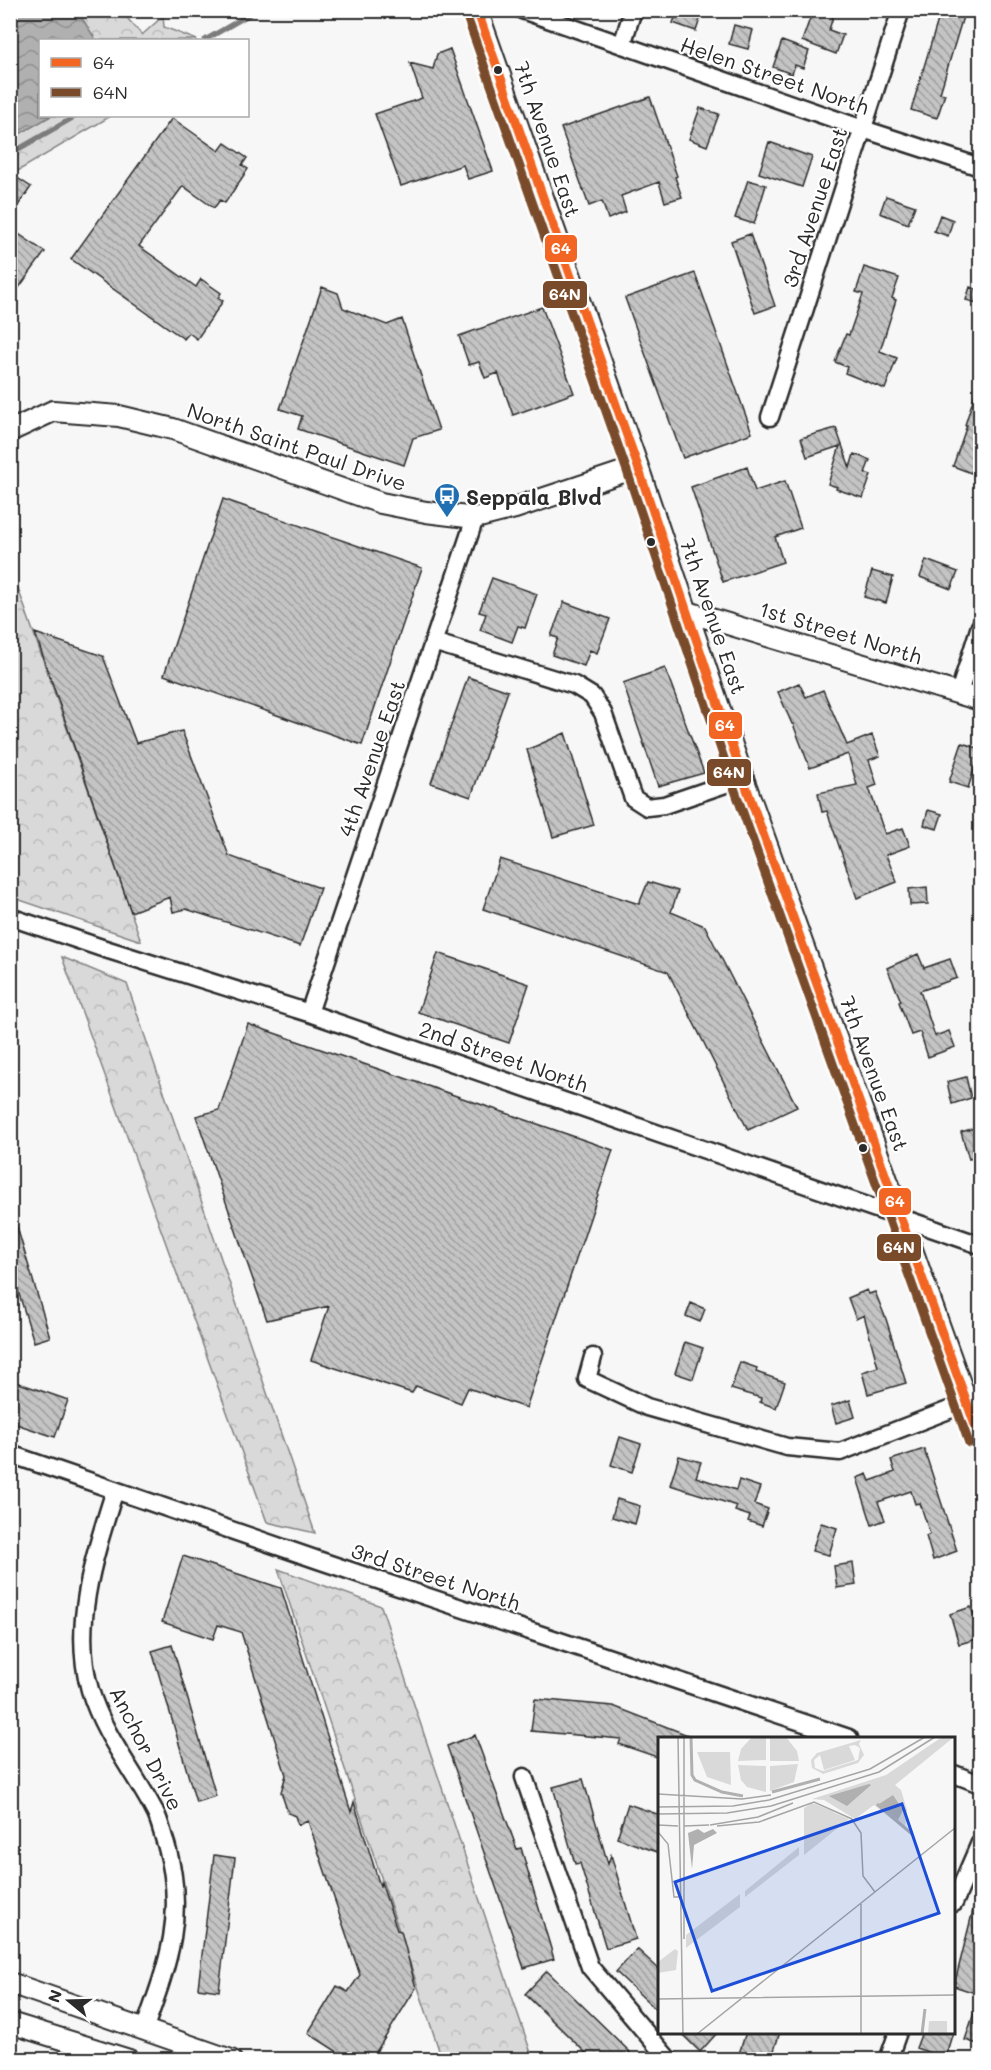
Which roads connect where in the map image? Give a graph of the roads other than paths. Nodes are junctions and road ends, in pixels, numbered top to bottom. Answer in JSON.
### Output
{"nodes":[{"id":1,"x":477,"y":10,"type":"edge"},
{"id":2,"x":522,"y":10,"type":"edge"},
{"id":3,"x":633,"y":10,"type":"edge"},
{"id":4,"x":901,"y":10,"type":"edge"},
{"id":5,"x":622,"y":45,"type":"junction"},
{"id":6,"x":863,"y":129,"type":"junction"},
{"id":7,"x":981,"y":167,"type":"edge"},
{"id":8,"x":770,"y":417,"type":"dead end"},
{"id":9,"x":10,"y":431,"type":"edge"},
{"id":10,"x":638,"y":466,"type":"junction"},
{"id":11,"x":475,"y":518,"type":"junction"},
{"id":12,"x":688,"y":612,"type":"junction"},
{"id":13,"x":981,"y":626,"type":"edge"},
{"id":14,"x":433,"y":642,"type":"junction"},
{"id":15,"x":959,"y":693,"type":"junction"},
{"id":16,"x":981,"y":700,"type":"edge"},
{"id":17,"x":743,"y":778,"type":"junction"},
{"id":18,"x":10,"y":917,"type":"edge"},
{"id":19,"x":309,"y":1013,"type":"junction"},
{"id":20,"x":902,"y":1218,"type":"junction"},
{"id":21,"x":981,"y":1245,"type":"edge"},
{"id":22,"x":594,"y":1358,"type":"dead end"},
{"id":23,"x":967,"y":1403,"type":"junction"},
{"id":24,"x":981,"y":1438,"type":"edge"},
{"id":25,"x":10,"y":1454,"type":"edge"},
{"id":26,"x":115,"y":1490,"type":"junction"},
{"id":27,"x":846,"y":1737,"type":"edge"},
{"id":28,"x":955,"y":1774,"type":"edge"},
{"id":29,"x":524,"y":1777,"type":"dead end"},
{"id":30,"x":981,"y":1784,"type":"edge"},
{"id":31,"x":981,"y":1843,"type":"edge"},
{"id":32,"x":955,"y":1901,"type":"edge"},
{"id":33,"x":10,"y":1983,"type":"edge"},
{"id":34,"x":10,"y":2023,"type":"edge"},
{"id":35,"x":144,"y":2030,"type":"junction"},
{"id":36,"x":897,"y":2034,"type":"edge"},
{"id":37,"x":129,"y":2060,"type":"edge"},
{"id":38,"x":134,"y":2060,"type":"edge"},
{"id":39,"x":231,"y":2060,"type":"edge"},
{"id":40,"x":669,"y":2060,"type":"edge"},
{"id":41,"x":888,"y":2060,"type":"edge"}],
"edges":[{"from":1,"to":10,"type":"street","name":"7th Avenue East"},
{"from":2,"to":5,"type":"street","name":"Helen Street North"},
{"from":3,"to":5,"type":"street"},
{"from":4,"to":6,"type":"street","name":"3rd Avenue East"},
{"from":5,"to":6,"type":"street","name":"Helen Street North"},
{"from":6,"to":7,"type":"street","name":"Helen Street North"},
{"from":6,"to":8,"type":"street","name":"3rd Avenue East"},
{"from":9,"to":11,"type":"street","name":"North Saint Paul Drive"},
{"from":10,"to":11,"type":"street","name":"North Saint Paul Drive"},
{"from":10,"to":12,"type":"street","name":"7th Avenue East"},
{"from":11,"to":14,"type":"street","name":"4th Avenue East"},
{"from":12,"to":15,"type":"street","name":"1st Street North"},
{"from":12,"to":17,"type":"street","name":"7th Avenue East"},
{"from":13,"to":15,"type":"street"},
{"from":14,"to":17,"type":"street"},
{"from":14,"to":19,"type":"street","name":"4th Avenue East"},
{"from":15,"to":16,"type":"street","name":"1st Street North"},
{"from":17,"to":20,"type":"street","name":"7th Avenue East"},
{"from":18,"to":19,"type":"street","name":"2nd Street North"},
{"from":19,"to":20,"type":"street","name":"2nd Street North"},
{"from":20,"to":21,"type":"street","name":"2nd Street North"},
{"from":20,"to":23,"type":"street","name":"7th Avenue East"},
{"from":22,"to":23,"type":"street"},
{"from":23,"to":24,"type":"street","name":"7th Avenue East"},
{"from":25,"to":26,"type":"street","name":"3rd Street North"},
{"from":26,"to":27,"type":"street","name":"3rd Street North"},
{"from":26,"to":35,"type":"street","name":"Anchor Drive"},
{"from":28,"to":30,"type":"street"},
{"from":29,"to":40,"type":"street"},
{"from":31,"to":32,"type":"street"},
{"from":33,"to":35,"type":"street"},
{"from":34,"to":37,"type":"street"},
{"from":35,"to":38,"type":"street","name":"Anchor Drive"},
{"from":35,"to":39,"type":"street"},
{"from":36,"to":41,"type":"street"}]}
